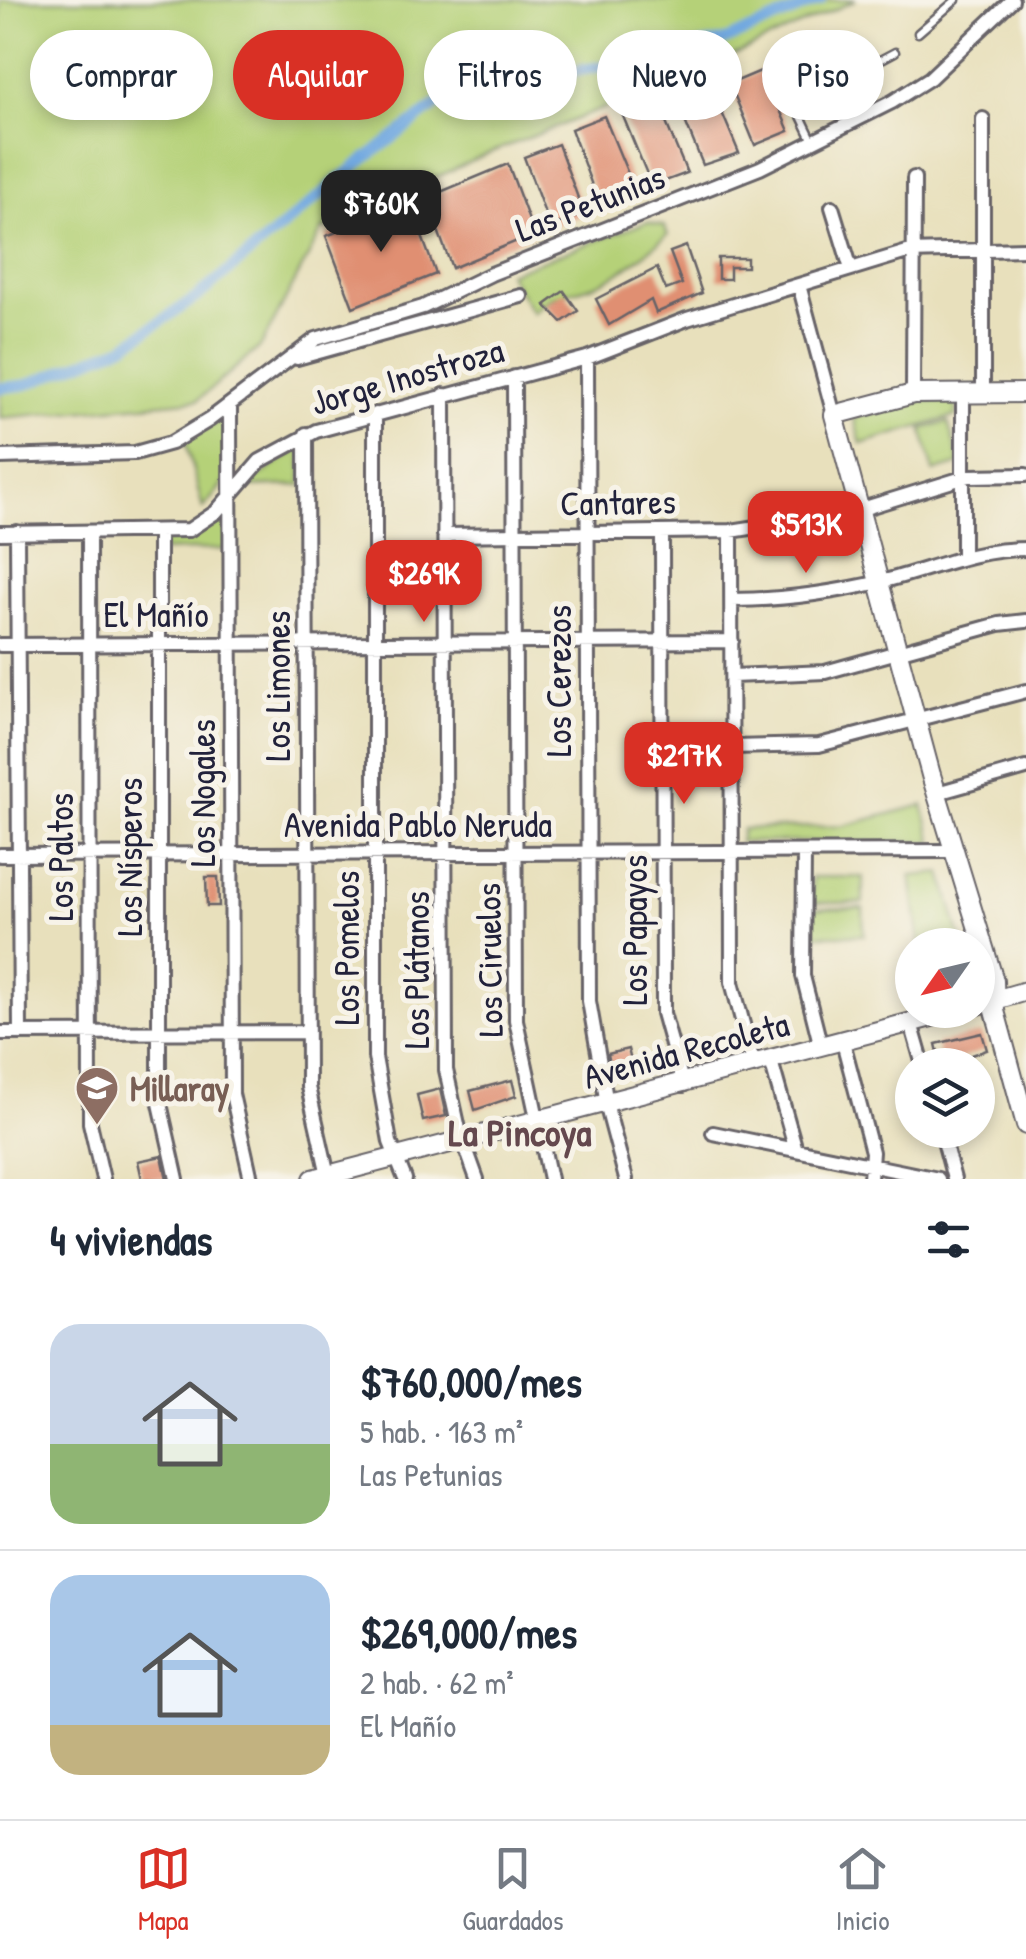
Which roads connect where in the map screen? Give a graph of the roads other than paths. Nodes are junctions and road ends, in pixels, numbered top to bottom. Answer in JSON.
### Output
{"nodes":[{"id":1,"x":956,"y":0,"type":"edge"},
{"id":2,"x":1012,"y":0,"type":"edge"},
{"id":3,"x":918,"y":33,"type":"dead end"},
{"id":4,"x":895,"y":52,"type":"dead end"},
{"id":5,"x":982,"y":119,"type":"dead end"},
{"id":6,"x":814,"y":142,"type":"junction"},
{"id":7,"x":914,"y":178,"type":"dead end"},
{"id":8,"x":832,"y":207,"type":"dead end"},
{"id":9,"x":1026,"y":248,"type":"edge"},
{"id":10,"x":983,"y":249,"type":"junction"},
{"id":11,"x":916,"y":250,"type":"junction"},
{"id":12,"x":851,"y":269,"type":"junction"},
{"id":13,"x":799,"y":285,"type":"junction"},
{"id":14,"x":522,"y":296,"type":"dead end"},
{"id":15,"x":588,"y":358,"type":"junction"},
{"id":16,"x":292,"y":359,"type":"junction"},
{"id":17,"x":514,"y":377,"type":"junction"},
{"id":18,"x":913,"y":394,"type":"junction"},
{"id":19,"x":963,"y":394,"type":"junction"},
{"id":20,"x":984,"y":394,"type":"junction"},
{"id":21,"x":1026,"y":394,"type":"edge"},
{"id":22,"x":444,"y":396,"type":"junction"},
{"id":23,"x":230,"y":404,"type":"junction"},
{"id":24,"x":375,"y":414,"type":"junction"},
{"id":25,"x":834,"y":415,"type":"junction"},
{"id":26,"x":306,"y":434,"type":"junction"},
{"id":27,"x":0,"y":457,"type":"edge"},
{"id":28,"x":1026,"y":475,"type":"edge"},
{"id":29,"x":963,"y":479,"type":"junction"},
{"id":30,"x":230,"y":491,"type":"junction"},
{"id":31,"x":860,"y":510,"type":"junction"},
{"id":32,"x":732,"y":531,"type":"junction"},
{"id":33,"x":17,"y":532,"type":"junction"},
{"id":34,"x":588,"y":532,"type":"junction"},
{"id":35,"x":662,"y":532,"type":"junction"},
{"id":36,"x":0,"y":533,"type":"edge"},
{"id":37,"x":158,"y":533,"type":"junction"},
{"id":38,"x":89,"y":534,"type":"junction"},
{"id":39,"x":514,"y":534,"type":"junction"},
{"id":40,"x":444,"y":535,"type":"junction"},
{"id":41,"x":1026,"y":548,"type":"edge"},
{"id":42,"x":964,"y":556,"type":"junction"},
{"id":43,"x":880,"y":582,"type":"junction"},
{"id":44,"x":732,"y":600,"type":"junction"},
{"id":45,"x":1026,"y":621,"type":"edge"},
{"id":46,"x":732,"y":640,"type":"junction"},
{"id":47,"x":588,"y":641,"type":"junction"},
{"id":48,"x":663,"y":641,"type":"junction"},
{"id":49,"x":375,"y":642,"type":"junction"},
{"id":50,"x":445,"y":642,"type":"junction"},
{"id":51,"x":515,"y":642,"type":"junction"},
{"id":52,"x":231,"y":643,"type":"junction"},
{"id":53,"x":307,"y":643,"type":"junction"},
{"id":54,"x":0,"y":644,"type":"edge"},
{"id":55,"x":18,"y":644,"type":"junction"},
{"id":56,"x":89,"y":644,"type":"junction"},
{"id":57,"x":158,"y":644,"type":"junction"},
{"id":58,"x":898,"y":652,"type":"junction"},
{"id":59,"x":732,"y":676,"type":"junction"},
{"id":60,"x":1026,"y":691,"type":"edge"},
{"id":61,"x":917,"y":719,"type":"junction"},
{"id":62,"x":732,"y":747,"type":"junction"},
{"id":63,"x":1026,"y":768,"type":"edge"},
{"id":64,"x":937,"y":794,"type":"junction"},
{"id":65,"x":956,"y":851,"type":"junction"},
{"id":66,"x":663,"y":852,"type":"junction"},
{"id":67,"x":732,"y":852,"type":"junction"},
{"id":68,"x":804,"y":852,"type":"junction"},
{"id":69,"x":516,"y":853,"type":"junction"},
{"id":70,"x":589,"y":853,"type":"junction"},
{"id":71,"x":19,"y":854,"type":"junction"},
{"id":72,"x":232,"y":854,"type":"junction"},
{"id":73,"x":308,"y":854,"type":"junction"},
{"id":74,"x":376,"y":854,"type":"junction"},
{"id":75,"x":446,"y":854,"type":"junction"},
{"id":76,"x":0,"y":855,"type":"edge"},
{"id":77,"x":90,"y":855,"type":"junction"},
{"id":78,"x":158,"y":855,"type":"junction"},
{"id":79,"x":1026,"y":991,"type":"edge"},
{"id":80,"x":996,"y":1000,"type":"junction"},
{"id":81,"x":895,"y":1027,"type":"edge"},
{"id":82,"x":158,"y":1032,"type":"junction"},
{"id":83,"x":232,"y":1032,"type":"junction"},
{"id":84,"x":308,"y":1032,"type":"junction"},
{"id":85,"x":20,"y":1033,"type":"junction"},
{"id":86,"x":90,"y":1033,"type":"junction"},
{"id":87,"x":0,"y":1034,"type":"edge"},
{"id":88,"x":842,"y":1042,"type":"junction"},
{"id":89,"x":822,"y":1048,"type":"junction"},
{"id":90,"x":762,"y":1064,"type":"junction"},
{"id":91,"x":683,"y":1085,"type":"junction"},
{"id":92,"x":608,"y":1105,"type":"junction"},
{"id":93,"x":1025,"y":1118,"type":"edge"},
{"id":94,"x":536,"y":1123,"type":"junction"},
{"id":95,"x":712,"y":1132,"type":"dead end"},
{"id":96,"x":465,"y":1141,"type":"junction"},
{"id":97,"x":946,"y":1148,"type":"edge"},
{"id":98,"x":796,"y":1150,"type":"junction"},
{"id":99,"x":397,"y":1158,"type":"junction"},
{"id":100,"x":872,"y":1172,"type":"edge"},
{"id":101,"x":320,"y":1177,"type":"edge"},
{"id":102,"x":103,"y":1179,"type":"edge"},
{"id":103,"x":177,"y":1179,"type":"edge"},
{"id":104,"x":252,"y":1179,"type":"edge"},
{"id":105,"x":405,"y":1179,"type":"edge"},
{"id":106,"x":477,"y":1179,"type":"edge"},
{"id":107,"x":550,"y":1179,"type":"edge"},
{"id":108,"x":626,"y":1179,"type":"edge"},
{"id":109,"x":938,"y":1179,"type":"edge"},
{"id":110,"x":954,"y":1179,"type":"edge"}],
"edges":[{"from":1,"to":3,"type":"lane"},
{"from":2,"to":6,"type":"street","name":"Las Petunias"},
{"from":4,"to":6,"type":"lane"},
{"from":5,"to":10,"type":"street"},
{"from":6,"to":16,"type":"street","name":"Las Petunias"},
{"from":7,"to":11,"type":"street"},
{"from":8,"to":12,"type":"street"},
{"from":9,"to":10,"type":"street","name":"Jorge Inostroza"},
{"from":10,"to":11,"type":"street","name":"Jorge Inostroza"},
{"from":10,"to":20,"type":"street"},
{"from":11,"to":12,"type":"street","name":"Jorge Inostroza"},
{"from":11,"to":18,"type":"street"},
{"from":12,"to":13,"type":"street","name":"Jorge Inostroza"},
{"from":13,"to":15,"type":"street","name":"Jorge Inostroza"},
{"from":13,"to":25,"type":"street"},
{"from":14,"to":16,"type":"street"},
{"from":15,"to":17,"type":"street","name":"Jorge Inostroza"},
{"from":15,"to":34,"type":"street","name":"Los Cerezos"},
{"from":16,"to":23,"type":"street","name":"Las Petunias"},
{"from":17,"to":22,"type":"street","name":"Jorge Inostroza"},
{"from":17,"to":39,"type":"street","name":"Los Ciruelos"},
{"from":18,"to":19,"type":"street"},
{"from":18,"to":25,"type":"street"},
{"from":19,"to":20,"type":"street"},
{"from":19,"to":29,"type":"street"},
{"from":20,"to":21,"type":"street"},
{"from":22,"to":24,"type":"street","name":"Jorge Inostroza"},
{"from":22,"to":40,"type":"street","name":"Los Plátanos"},
{"from":23,"to":27,"type":"street","name":"Las Petunias"},
{"from":23,"to":30,"type":"street","name":"Los Nogales"},
{"from":24,"to":26,"type":"street","name":"Jorge Inostroza"},
{"from":24,"to":49,"type":"street","name":"Los Pomelos"},
{"from":25,"to":31,"type":"street"},
{"from":26,"to":30,"type":"street","name":"Jorge Inostroza"},
{"from":26,"to":53,"type":"street","name":"Los Limones"},
{"from":28,"to":29,"type":"street","name":"Cantares"},
{"from":29,"to":31,"type":"street","name":"Cantares"},
{"from":29,"to":42,"type":"street"},
{"from":30,"to":37,"type":"street","name":"Jorge Inostroza"},
{"from":30,"to":52,"type":"street","name":"Los Nogales"},
{"from":31,"to":32,"type":"street","name":"Cantares"},
{"from":31,"to":43,"type":"street"},
{"from":32,"to":35,"type":"street","name":"Cantares"},
{"from":32,"to":44,"type":"street"},
{"from":33,"to":36,"type":"street","name":"Jorge Inostroza"},
{"from":33,"to":38,"type":"street","name":"Jorge Inostroza"},
{"from":33,"to":55,"type":"street"},
{"from":34,"to":35,"type":"street","name":"Cantares"},
{"from":34,"to":39,"type":"street","name":"Cantares"},
{"from":34,"to":47,"type":"street","name":"Los Cerezos"},
{"from":35,"to":48,"type":"street","name":"Los Papayos"},
{"from":37,"to":38,"type":"street","name":"Jorge Inostroza"},
{"from":37,"to":57,"type":"street","name":"Los Nísperos"},
{"from":38,"to":56,"type":"street","name":"Los Paltos"},
{"from":39,"to":40,"type":"street","name":"Cantares"},
{"from":39,"to":51,"type":"street","name":"Los Ciruelos"},
{"from":40,"to":50,"type":"street","name":"Los Plátanos"},
{"from":41,"to":42,"type":"street"},
{"from":42,"to":43,"type":"street"},
{"from":43,"to":44,"type":"street"},
{"from":43,"to":58,"type":"street"},
{"from":44,"to":46,"type":"street"},
{"from":45,"to":58,"type":"street"},
{"from":46,"to":48,"type":"street","name":"El Mañío"},
{"from":46,"to":59,"type":"street"},
{"from":47,"to":48,"type":"street","name":"El Mañío"},
{"from":47,"to":51,"type":"street","name":"El Mañío"},
{"from":47,"to":70,"type":"street","name":"Los Cerezos"},
{"from":48,"to":66,"type":"street","name":"Los Papayos"},
{"from":49,"to":50,"type":"street","name":"El Mañío"},
{"from":49,"to":53,"type":"street","name":"El Mañío"},
{"from":49,"to":74,"type":"street","name":"Los Pomelos"},
{"from":50,"to":51,"type":"street","name":"El Mañío"},
{"from":50,"to":75,"type":"street","name":"Los Plátanos"},
{"from":51,"to":69,"type":"street","name":"Los Ciruelos"},
{"from":52,"to":53,"type":"street","name":"El Mañío"},
{"from":52,"to":57,"type":"street","name":"El Mañío"},
{"from":52,"to":72,"type":"street","name":"Los Nogales"},
{"from":53,"to":73,"type":"street","name":"Los Limones"},
{"from":54,"to":55,"type":"street","name":"El Mañío"},
{"from":55,"to":56,"type":"street","name":"El Mañío"},
{"from":55,"to":71,"type":"street"},
{"from":56,"to":57,"type":"street","name":"El Mañío"},
{"from":56,"to":77,"type":"street","name":"Los Paltos"},
{"from":57,"to":78,"type":"street","name":"Los Nísperos"},
{"from":58,"to":59,"type":"street"},
{"from":58,"to":61,"type":"street"},
{"from":59,"to":62,"type":"street"},
{"from":60,"to":61,"type":"street"},
{"from":61,"to":62,"type":"street"},
{"from":61,"to":64,"type":"street"},
{"from":62,"to":67,"type":"street"},
{"from":63,"to":64,"type":"street"},
{"from":64,"to":65,"type":"street"},
{"from":65,"to":68,"type":"street","name":"Avenida Pablo Neruda"},
{"from":65,"to":80,"type":"street"},
{"from":66,"to":67,"type":"street","name":"Avenida Pablo Neruda"},
{"from":66,"to":70,"type":"street","name":"Avenida Pablo Neruda"},
{"from":66,"to":91,"type":"street","name":"Los Papayos"},
{"from":67,"to":68,"type":"street","name":"Avenida Pablo Neruda"},
{"from":67,"to":90,"type":"street"},
{"from":68,"to":89,"type":"street"},
{"from":69,"to":70,"type":"street","name":"Avenida Pablo Neruda"},
{"from":69,"to":75,"type":"street","name":"Avenida Pablo Neruda"},
{"from":69,"to":94,"type":"street","name":"Los Ciruelos"},
{"from":70,"to":92,"type":"street","name":"Los Cerezos"},
{"from":71,"to":76,"type":"street","name":"Avenida Pablo Neruda"},
{"from":71,"to":77,"type":"street","name":"Avenida Pablo Neruda"},
{"from":71,"to":85,"type":"street"},
{"from":72,"to":73,"type":"street","name":"Avenida Pablo Neruda"},
{"from":72,"to":78,"type":"street","name":"Avenida Pablo Neruda"},
{"from":72,"to":83,"type":"street","name":"Los Nogales"},
{"from":73,"to":74,"type":"street","name":"Avenida Pablo Neruda"},
{"from":73,"to":84,"type":"street","name":"Los Limones"},
{"from":74,"to":75,"type":"street","name":"Avenida Pablo Neruda"},
{"from":74,"to":99,"type":"street","name":"Los Pomelos"},
{"from":75,"to":96,"type":"street","name":"Los Plátanos"},
{"from":77,"to":78,"type":"street","name":"Avenida Pablo Neruda"},
{"from":77,"to":86,"type":"street","name":"Los Paltos"},
{"from":78,"to":82,"type":"street","name":"Los Nísperos"},
{"from":79,"to":80,"type":"street"},
{"from":80,"to":93,"type":"street"},
{"from":81,"to":88,"type":"street","name":"Avenida Recoleta"},
{"from":82,"to":83,"type":"street"},
{"from":82,"to":86,"type":"street"},
{"from":82,"to":103,"type":"street","name":"Los Nísperos"},
{"from":83,"to":84,"type":"street"},
{"from":83,"to":104,"type":"street","name":"Los Nogales"},
{"from":84,"to":101,"type":"street","name":"Los Limones"},
{"from":85,"to":86,"type":"street"},
{"from":85,"to":87,"type":"street"},
{"from":86,"to":102,"type":"street","name":"Los Paltos"},
{"from":88,"to":89,"type":"street","name":"Avenida Recoleta"},
{"from":88,"to":100,"type":"street"},
{"from":89,"to":90,"type":"street","name":"Avenida Recoleta"},
{"from":90,"to":91,"type":"street","name":"Avenida Recoleta"},
{"from":90,"to":98,"type":"street"},
{"from":91,"to":92,"type":"street","name":"Avenida Recoleta"},
{"from":92,"to":94,"type":"street","name":"Avenida Recoleta"},
{"from":92,"to":108,"type":"street","name":"Los Cerezos"},
{"from":94,"to":96,"type":"street","name":"Avenida Recoleta"},
{"from":94,"to":107,"type":"street","name":"Los Ciruelos"},
{"from":95,"to":98,"type":"street"},
{"from":96,"to":99,"type":"street","name":"Avenida Recoleta"},
{"from":96,"to":106,"type":"street","name":"Los Plátanos"},
{"from":97,"to":110,"type":"street"},
{"from":98,"to":100,"type":"street"},
{"from":99,"to":101,"type":"street","name":"Avenida Recoleta"},
{"from":99,"to":105,"type":"street","name":"Los Pomelos"},
{"from":100,"to":109,"type":"street"}]}
